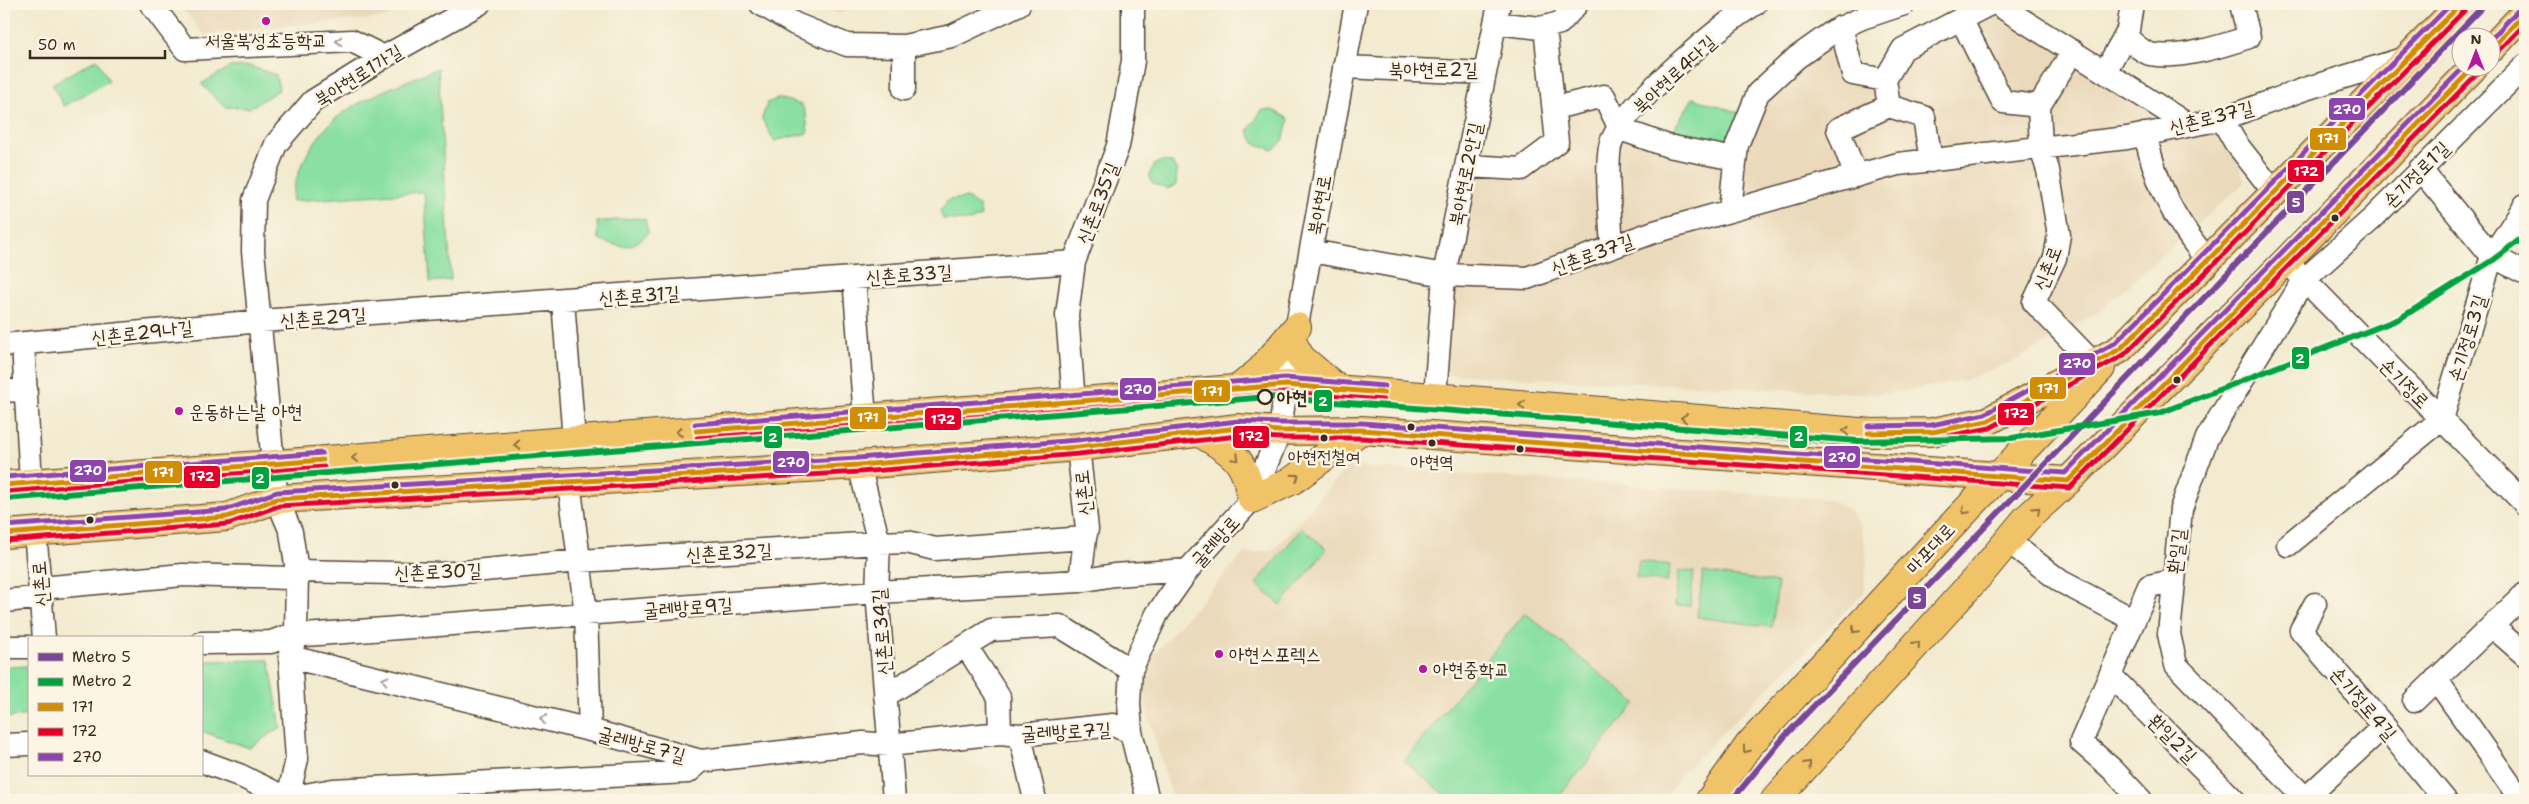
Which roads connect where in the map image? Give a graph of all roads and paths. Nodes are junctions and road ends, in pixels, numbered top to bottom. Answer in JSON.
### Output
{"nodes":[{"id":1,"x":150,"y":4,"type":"edge"},
{"id":2,"x":479,"y":4,"type":"edge"},
{"id":3,"x":761,"y":4,"type":"edge"},
{"id":4,"x":1019,"y":4,"type":"edge"},
{"id":5,"x":1133,"y":4,"type":"edge"},
{"id":6,"x":1356,"y":4,"type":"edge"},
{"id":7,"x":1577,"y":4,"type":"edge"},
{"id":8,"x":1755,"y":4,"type":"edge"},
{"id":9,"x":1904,"y":4,"type":"edge"},
{"id":10,"x":1990,"y":4,"type":"edge"},
{"id":11,"x":1997,"y":4,"type":"edge"},
{"id":12,"x":2132,"y":4,"type":"edge"},
{"id":13,"x":2241,"y":4,"type":"edge"},
{"id":14,"x":2462,"y":4,"type":"edge"},
{"id":15,"x":1497,"y":13,"type":"edge"},
{"id":16,"x":2525,"y":13,"type":"edge"},
{"id":17,"x":1961,"y":19,"type":"junction"},
{"id":18,"x":1545,"y":27,"type":"junction"},
{"id":19,"x":1841,"y":28,"type":"junction"},
{"id":20,"x":2125,"y":36,"type":"junction"},
{"id":21,"x":2502,"y":37,"type":"edge"},
{"id":22,"x":904,"y":46,"type":"junction"},
{"id":23,"x":2074,"y":51,"type":"junction"},
{"id":24,"x":384,"y":56,"type":"junction"},
{"id":25,"x":2406,"y":58,"type":"junction"},
{"id":26,"x":2525,"y":66,"type":"edge"},
{"id":27,"x":1344,"y":67,"type":"junction"},
{"id":28,"x":2105,"y":72,"type":"junction"},
{"id":29,"x":1485,"y":73,"type":"junction"},
{"id":30,"x":2464,"y":78,"type":"edge"},
{"id":31,"x":1885,"y":80,"type":"junction"},
{"id":32,"x":904,"y":89,"type":"dead end"},
{"id":33,"x":1889,"y":106,"type":"junction"},
{"id":34,"x":2039,"y":106,"type":"junction"},
{"id":35,"x":1554,"y":108,"type":"junction"},
{"id":36,"x":2222,"y":119,"type":"junction"},
{"id":37,"x":2187,"y":124,"type":"junction"},
{"id":38,"x":1620,"y":129,"type":"junction"},
{"id":39,"x":2145,"y":134,"type":"junction"},
{"id":40,"x":2042,"y":150,"type":"junction"},
{"id":41,"x":1736,"y":159,"type":"junction"},
{"id":42,"x":1931,"y":161,"type":"junction"},
{"id":43,"x":1467,"y":166,"type":"junction"},
{"id":44,"x":2420,"y":169,"type":"junction"},
{"id":45,"x":1856,"y":176,"type":"junction"},
{"id":46,"x":2274,"y":192,"type":"junction"},
{"id":47,"x":2525,"y":205,"type":"edge"},
{"id":48,"x":1730,"y":210,"type":"junction"},
{"id":49,"x":1612,"y":247,"type":"junction"},
{"id":50,"x":1310,"y":252,"type":"junction"},
{"id":51,"x":2492,"y":256,"type":"junction"},
{"id":52,"x":2207,"y":260,"type":"junction"},
{"id":53,"x":1074,"y":262,"type":"junction"},
{"id":54,"x":2295,"y":270,"type":"junction"},
{"id":55,"x":2525,"y":274,"type":"edge"},
{"id":56,"x":1444,"y":275,"type":"junction"},
{"id":57,"x":854,"y":278,"type":"junction"},
{"id":58,"x":563,"y":301,"type":"junction"},
{"id":59,"x":261,"y":321,"type":"junction"},
{"id":60,"x":1295,"y":335,"type":"junction"},
{"id":61,"x":14,"y":345,"type":"edge"},
{"id":62,"x":2120,"y":349,"type":"junction"},
{"id":63,"x":2094,"y":364,"type":"junction"},
{"id":64,"x":26,"y":389,"type":"junction"},
{"id":65,"x":1238,"y":389,"type":"junction"},
{"id":66,"x":4,"y":390,"type":"edge"},
{"id":67,"x":1339,"y":390,"type":"junction"},
{"id":68,"x":1435,"y":398,"type":"junction"},
{"id":69,"x":1074,"y":402,"type":"junction"},
{"id":70,"x":1283,"y":407,"type":"junction"},
{"id":71,"x":865,"y":418,"type":"junction"},
{"id":72,"x":2442,"y":419,"type":"junction"},
{"id":73,"x":1361,"y":430,"type":"junction"},
{"id":74,"x":1200,"y":433,"type":"junction"},
{"id":75,"x":574,"y":440,"type":"junction"},
{"id":76,"x":1078,"y":447,"type":"junction"},
{"id":77,"x":273,"y":464,"type":"junction"},
{"id":78,"x":859,"y":465,"type":"junction"},
{"id":79,"x":2000,"y":477,"type":"junction"},
{"id":80,"x":2068,"y":481,"type":"junction"},
{"id":81,"x":569,"y":482,"type":"junction"},
{"id":82,"x":31,"y":483,"type":"junction"},
{"id":83,"x":4,"y":485,"type":"edge"},
{"id":84,"x":277,"y":499,"type":"junction"},
{"id":85,"x":1252,"y":499,"type":"junction"},
{"id":86,"x":2525,"y":504,"type":"edge"},
{"id":87,"x":35,"y":531,"type":"junction"},
{"id":88,"x":4,"y":534,"type":"edge"},
{"id":89,"x":1085,"y":538,"type":"junction"},
{"id":90,"x":2008,"y":541,"type":"junction"},
{"id":91,"x":879,"y":543,"type":"junction"},
{"id":92,"x":2288,"y":545,"type":"dead end"},
{"id":93,"x":579,"y":561,"type":"junction"},
{"id":94,"x":1188,"y":570,"type":"junction"},
{"id":95,"x":297,"y":571,"type":"junction"},
{"id":96,"x":1080,"y":581,"type":"junction"},
{"id":97,"x":2173,"y":581,"type":"junction"},
{"id":98,"x":41,"y":588,"type":"junction"},
{"id":99,"x":877,"y":592,"type":"junction"},
{"id":100,"x":2525,"y":594,"type":"edge"},
{"id":101,"x":4,"y":601,"type":"edge"},
{"id":102,"x":2315,"y":604,"type":"dead end"},
{"id":103,"x":586,"y":614,"type":"junction"},
{"id":104,"x":2134,"y":620,"type":"junction"},
{"id":105,"x":2492,"y":626,"type":"junction"},
{"id":106,"x":296,"y":633,"type":"junction"},
{"id":107,"x":44,"y":636,"type":"edge"},
{"id":108,"x":202,"y":643,"type":"edge"},
{"id":109,"x":966,"y":646,"type":"junction"},
{"id":110,"x":4,"y":647,"type":"edge"},
{"id":111,"x":28,"y":647,"type":"edge"},
{"id":112,"x":2525,"y":655,"type":"edge"},
{"id":113,"x":290,"y":657,"type":"junction"},
{"id":114,"x":1131,"y":670,"type":"junction"},
{"id":115,"x":2111,"y":676,"type":"junction"},
{"id":116,"x":2436,"y":679,"type":"junction"},
{"id":117,"x":885,"y":696,"type":"junction"},
{"id":118,"x":2414,"y":701,"type":"dead end"},
{"id":119,"x":2384,"y":726,"type":"junction"},
{"id":120,"x":590,"y":730,"type":"junction"},
{"id":121,"x":1131,"y":732,"type":"junction"},
{"id":122,"x":1010,"y":734,"type":"junction"},
{"id":123,"x":28,"y":744,"type":"edge"},
{"id":124,"x":4,"y":745,"type":"edge"},
{"id":125,"x":889,"y":745,"type":"junction"},
{"id":126,"x":202,"y":761,"type":"edge"},
{"id":127,"x":701,"y":761,"type":"junction"},
{"id":128,"x":289,"y":799,"type":"edge"},
{"id":129,"x":1782,"y":799,"type":"edge"},
{"id":130,"x":2306,"y":799,"type":"edge"},
{"id":131,"x":894,"y":800,"type":"edge"},
{"id":132,"x":1035,"y":800,"type":"edge"},
{"id":133,"x":1148,"y":800,"type":"edge"},
{"id":134,"x":1710,"y":800,"type":"edge"},
{"id":135,"x":2141,"y":800,"type":"edge"},
{"id":136,"x":2234,"y":800,"type":"edge"},
{"id":137,"x":2445,"y":800,"type":"edge"},
{"id":138,"x":2521,"y":800,"type":"edge"}],
"edges":[{"from":24,"to":1,"type":"street","one_way":true},
{"from":2,"to":24,"type":"street","name":"북아현로1가길"},
{"from":3,"to":22,"type":"street"},
{"from":4,"to":22,"type":"street"},
{"from":5,"to":53,"type":"street","name":"신촌로35길"},
{"from":6,"to":27,"type":"street","name":"북아현로"},
{"from":7,"to":18,"type":"street"},
{"from":8,"to":38,"type":"street","name":"북아현로4다길"},
{"from":9,"to":19,"type":"street"},
{"from":10,"to":17,"type":"street"},
{"from":11,"to":23,"type":"street"},
{"from":12,"to":20,"type":"street"},
{"from":13,"to":20,"type":"street"},
{"from":14,"to":25,"type":"main road","name":"신촌로"},
{"from":15,"to":18,"type":"street"},
{"from":15,"to":29,"type":"street","name":"북아현로2길"},
{"from":16,"to":21,"type":"main road"},
{"from":17,"to":31,"type":"street"},
{"from":17,"to":34,"type":"street"},
{"from":18,"to":35,"type":"street"},
{"from":19,"to":31,"type":"street"},
{"from":19,"to":41,"type":"street"},
{"from":20,"to":28,"type":"street"},
{"from":22,"to":32,"type":"street"},
{"from":23,"to":28,"type":"street"},
{"from":23,"to":34,"type":"street"},
{"from":24,"to":59,"type":"street","name":"북아현로1가길"},
{"from":25,"to":36,"type":"street","name":"신촌로37길"},
{"from":25,"to":46,"type":"main road","name":"신촌로"},
{"from":26,"to":44,"type":"street","name":"손기정로1길"},
{"from":27,"to":29,"type":"street","name":"북아현로2길"},
{"from":27,"to":50,"type":"street","name":"북아현로"},
{"from":28,"to":37,"type":"street"},
{"from":29,"to":43,"type":"street","name":"북아현로2안길"},
{"from":30,"to":54,"type":"main road"},
{"from":31,"to":33,"type":"street"},
{"from":33,"to":42,"type":"street"},
{"from":33,"to":45,"type":"street"},
{"from":34,"to":40,"type":"street"},
{"from":35,"to":38,"type":"street","name":"북아현로4다길"},
{"from":35,"to":43,"type":"street"},
{"from":36,"to":37,"type":"street","name":"신촌로37길"},
{"from":36,"to":46,"type":"street"},
{"from":37,"to":39,"type":"street","name":"신촌로37길"},
{"from":38,"to":41,"type":"street"},
{"from":38,"to":49,"type":"street","name":"북아현로4다길"},
{"from":39,"to":40,"type":"street","name":"신촌로37길"},
{"from":39,"to":52,"type":"street"},
{"from":40,"to":42,"type":"street","name":"신촌로37길"},
{"from":40,"to":63,"type":"street","name":"신촌로"},
{"from":41,"to":48,"type":"street"},
{"from":42,"to":45,"type":"street","name":"신촌로37길"},
{"from":43,"to":56,"type":"street","name":"북아현로2안길"},
{"from":44,"to":51,"type":"street"},
{"from":44,"to":54,"type":"street","name":"손기정로1길"},
{"from":45,"to":48,"type":"street","name":"신촌로37길"},
{"from":46,"to":52,"type":"main road","name":"신촌로"},
{"from":47,"to":51,"type":"street","name":"손기정로3길"},
{"from":48,"to":49,"type":"street","name":"신촌로37길"},
{"from":49,"to":56,"type":"street","name":"신촌로37길"},
{"from":50,"to":56,"type":"street","name":"신촌로37길"},
{"from":50,"to":60,"type":"street","name":"북아현로"},
{"from":51,"to":55,"type":"street"},
{"from":51,"to":72,"type":"street","name":"손기정로3길"},
{"from":52,"to":62,"type":"main road","name":"신촌로"},
{"from":53,"to":57,"type":"street","name":"신촌로33길"},
{"from":53,"to":69,"type":"street","name":"신촌로35길"},
{"from":54,"to":72,"type":"street","name":"손기정로"},
{"from":54,"to":80,"type":"main road"},
{"from":54,"to":97,"type":"street","name":"환일길"},
{"from":56,"to":68,"type":"street"},
{"from":57,"to":58,"type":"street","name":"신촌로31길"},
{"from":57,"to":71,"type":"street","name":"신촌로33길"},
{"from":58,"to":59,"type":"street","name":"신촌로29길"},
{"from":58,"to":75,"type":"street"},
{"from":59,"to":61,"type":"street","name":"신촌로29나길"},
{"from":59,"to":77,"type":"street","name":"신촌로29길"},
{"from":60,"to":65,"type":"main road"},
{"from":60,"to":67,"type":"main road"},
{"from":60,"to":70,"type":"street","name":"북아현로"},
{"from":61,"to":64,"type":"street"},
{"from":62,"to":63,"type":"main road","name":"신촌로"},
{"from":62,"to":79,"type":"main road","name":"마포대로"},
{"from":63,"to":68,"type":"main road","name":"신촌로","one_way":true},
{"from":64,"to":66,"type":"street"},
{"from":64,"to":82,"type":"street"},
{"from":65,"to":69,"type":"main road","name":"신촌로"},
{"from":65,"to":70,"type":"main road","name":"신촌로"},
{"from":67,"to":68,"type":"main road","name":"신촌로"},
{"from":67,"to":70,"type":"main road","name":"신촌로"},
{"from":69,"to":71,"type":"main road","name":"신촌로"},
{"from":70,"to":73,"type":"main road","name":"신촌로"},
{"from":70,"to":74,"type":"main road","name":"신촌로"},
{"from":70,"to":85,"type":"street","name":"굴레방로"},
{"from":71,"to":75,"type":"main road","name":"신촌로","one_way":true},
{"from":72,"to":86,"type":"street","name":"손기정로"},
{"from":72,"to":92,"type":"street"},
{"from":73,"to":79,"type":"main road","name":"신촌로"},
{"from":85,"to":73,"type":"main road","one_way":true},
{"from":74,"to":76,"type":"main road","name":"신촌로"},
{"from":74,"to":85,"type":"main road","one_way":true},
{"from":75,"to":77,"type":"main road","name":"신촌로","one_way":true},
{"from":76,"to":78,"type":"main road","name":"신촌로"},
{"from":76,"to":89,"type":"street","name":"신촌로"},
{"from":77,"to":82,"type":"main road","name":"신촌로"},
{"from":77,"to":84,"type":"street","name":"신촌로29길"},
{"from":78,"to":81,"type":"main road","name":"신촌로"},
{"from":78,"to":91,"type":"street","name":"신촌로34길"},
{"from":79,"to":80,"type":"main road","name":"신촌로"},
{"from":79,"to":134,"type":"main road","name":"마포대로","one_way":true},
{"from":90,"to":80,"type":"main road","one_way":true},
{"from":81,"to":84,"type":"main road","name":"신촌로"},
{"from":81,"to":93,"type":"street"},
{"from":82,"to":83,"type":"main road","name":"신촌로"},
{"from":84,"to":87,"type":"main road","name":"신촌로"},
{"from":84,"to":95,"type":"street"},
{"from":85,"to":94,"type":"street","name":"굴레방로"},
{"from":87,"to":88,"type":"main road","name":"신촌로"},
{"from":87,"to":98,"type":"street","name":"신촌로"},
{"from":89,"to":91,"type":"street"},
{"from":89,"to":96,"type":"street"},
{"from":90,"to":104,"type":"street"},
{"from":129,"to":90,"type":"main road","one_way":true},
{"from":91,"to":93,"type":"street","name":"신촌로32길"},
{"from":91,"to":99,"type":"street","name":"신촌로34길"},
{"from":93,"to":95,"type":"street","name":"신촌로30길"},
{"from":93,"to":103,"type":"street"},
{"from":94,"to":96,"type":"street","name":"굴레방로9길"},
{"from":94,"to":114,"type":"street","name":"굴레방로"},
{"from":95,"to":98,"type":"street","name":"신촌로30길"},
{"from":95,"to":106,"type":"street"},
{"from":96,"to":99,"type":"street","name":"굴레방로9길"},
{"from":97,"to":104,"type":"street"},
{"from":97,"to":130,"type":"street","name":"환일길"},
{"from":98,"to":101,"type":"street"},
{"from":98,"to":107,"type":"street","name":"신촌로"},
{"from":99,"to":103,"type":"street","name":"굴레방로9길"},
{"from":99,"to":117,"type":"street","name":"신촌로34길"},
{"from":100,"to":105,"type":"street"},
{"from":102,"to":119,"type":"street","name":"손기정로4길"},
{"from":103,"to":106,"type":"street","name":"굴레방로9길"},
{"from":103,"to":120,"type":"street"},
{"from":104,"to":115,"type":"street"},
{"from":105,"to":112,"type":"street"},
{"from":105,"to":116,"type":"street"},
{"from":106,"to":108,"type":"street"},
{"from":106,"to":113,"type":"street"},
{"from":109,"to":114,"type":"street"},
{"from":109,"to":117,"type":"street"},
{"from":109,"to":122,"type":"street","name":"굴레방로7길"},
{"from":110,"to":111,"type":"street"},
{"from":120,"to":113,"type":"street","name":"굴레방로7길","one_way":true},
{"from":113,"to":128,"type":"street"},
{"from":114,"to":121,"type":"street","name":"굴레방로"},
{"from":115,"to":135,"type":"street"},
{"from":115,"to":136,"type":"street","name":"환일2길"},
{"from":116,"to":118,"type":"street"},
{"from":116,"to":138,"type":"street"},
{"from":117,"to":125,"type":"street","name":"신촌로34길"},
{"from":119,"to":130,"type":"street"},
{"from":119,"to":137,"type":"street","name":"손기정로4길"},
{"from":120,"to":127,"type":"street","name":"굴레방로7길"},
{"from":121,"to":122,"type":"street","name":"굴레방로7길"},
{"from":121,"to":133,"type":"street","name":"굴레방로"},
{"from":122,"to":125,"type":"street","name":"굴레방로7길"},
{"from":122,"to":132,"type":"street"},
{"from":123,"to":124,"type":"street"},
{"from":125,"to":127,"type":"street","name":"굴레방로7길"},
{"from":125,"to":131,"type":"street","name":"신촌로34길"},
{"from":126,"to":128,"type":"street"},
{"from":127,"to":128,"type":"street"}]}
